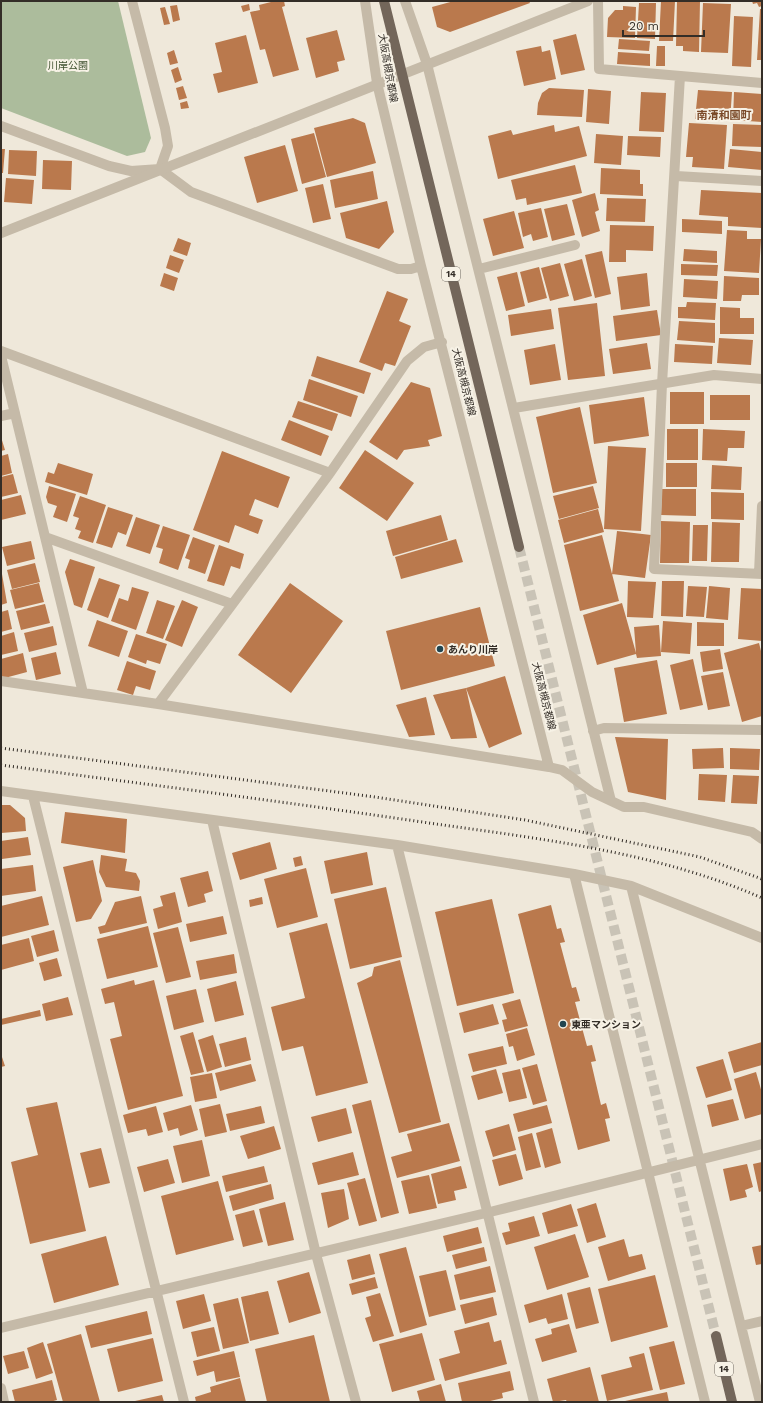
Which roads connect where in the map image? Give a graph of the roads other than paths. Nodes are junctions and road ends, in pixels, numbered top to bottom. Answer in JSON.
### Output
{"nodes":[{"id":1,"x":132,"y":1,"type":"edge"},
{"id":2,"x":364,"y":1,"type":"edge"},
{"id":3,"x":384,"y":1,"type":"edge"},
{"id":4,"x":405,"y":1,"type":"edge"},
{"id":5,"x":588,"y":1,"type":"edge"},
{"id":6,"x":598,"y":1,"type":"edge"},
{"id":7,"x":427,"y":64,"type":"junction"},
{"id":8,"x":402,"y":73,"type":"junction"},
{"id":9,"x":680,"y":76,"type":"junction"},
{"id":10,"x":762,"y":82,"type":"edge"},
{"id":11,"x":377,"y":83,"type":"junction"},
{"id":12,"x":1,"y":126,"type":"edge"},
{"id":13,"x":160,"y":169,"type":"junction"},
{"id":14,"x":676,"y":176,"type":"junction"},
{"id":15,"x":762,"y":181,"type":"edge"},
{"id":16,"x":1,"y":233,"type":"edge"},
{"id":17,"x":575,"y":246,"type":"dead end"},
{"id":18,"x":421,"y":266,"type":"junction"},
{"id":19,"x":479,"y":269,"type":"junction"},
{"id":20,"x":442,"y":342,"type":"junction"},
{"id":21,"x":1,"y":351,"type":"edge"},
{"id":22,"x":1,"y":356,"type":"edge"},
{"id":23,"x":762,"y":379,"type":"edge"},
{"id":24,"x":662,"y":384,"type":"junction"},
{"id":25,"x":514,"y":408,"type":"junction"},
{"id":26,"x":15,"y":413,"type":"junction"},
{"id":27,"x":1,"y":416,"type":"edge"},
{"id":28,"x":330,"y":473,"type":"junction"},
{"id":29,"x":762,"y":506,"type":"edge"},
{"id":30,"x":45,"y":537,"type":"junction"},
{"id":31,"x":519,"y":547,"type":"tunnel mouth"},
{"id":32,"x":760,"y":574,"type":"edge"},
{"id":33,"x":232,"y":604,"type":"junction"},
{"id":34,"x":1,"y":681,"type":"edge"},
{"id":35,"x":83,"y":693,"type":"junction"},
{"id":36,"x":158,"y":704,"type":"junction"},
{"id":37,"x":762,"y":730,"type":"edge"},
{"id":38,"x":593,"y":731,"type":"junction"},
{"id":39,"x":549,"y":767,"type":"junction"},
{"id":40,"x":1,"y":791,"type":"edge"},
{"id":41,"x":33,"y":796,"type":"junction"},
{"id":42,"x":611,"y":801,"type":"junction"},
{"id":43,"x":212,"y":820,"type":"junction"},
{"id":44,"x":762,"y":839,"type":"edge"},
{"id":45,"x":398,"y":845,"type":"junction"},
{"id":46,"x":574,"y":874,"type":"junction"},
{"id":47,"x":631,"y":886,"type":"junction"},
{"id":48,"x":762,"y":938,"type":"edge"},
{"id":49,"x":762,"y":1144,"type":"edge"},
{"id":50,"x":700,"y":1160,"type":"junction"},
{"id":51,"x":648,"y":1172,"type":"junction"},
{"id":52,"x":486,"y":1213,"type":"junction"},
{"id":53,"x":316,"y":1254,"type":"junction"},
{"id":54,"x":156,"y":1291,"type":"junction"},
{"id":55,"x":762,"y":1321,"type":"edge"},
{"id":56,"x":740,"y":1326,"type":"junction"},
{"id":57,"x":1,"y":1328,"type":"edge"},
{"id":58,"x":716,"y":1336,"type":"tunnel mouth"},
{"id":59,"x":1,"y":1388,"type":"edge"},
{"id":60,"x":4,"y":1402,"type":"edge"},
{"id":61,"x":184,"y":1402,"type":"edge"},
{"id":62,"x":356,"y":1402,"type":"edge"},
{"id":63,"x":534,"y":1402,"type":"edge"},
{"id":64,"x":705,"y":1402,"type":"edge"},
{"id":65,"x":732,"y":1402,"type":"edge"},
{"id":66,"x":760,"y":1402,"type":"edge"}],
"edges":[{"from":1,"to":13,"type":"street"},
{"from":2,"to":11,"type":"street","name":"大阪高槻京都線"},
{"from":3,"to":8,"type":"main road","name":"大阪高槻京都線","number":"14"},
{"from":4,"to":7,"type":"street"},
{"from":5,"to":7,"type":"street"},
{"from":6,"to":9,"type":"street"},
{"from":7,"to":8,"type":"street"},
{"from":7,"to":19,"type":"street"},
{"from":8,"to":11,"type":"street"},
{"from":8,"to":31,"type":"main road","name":"大阪高槻京都線","number":"14"},
{"from":9,"to":10,"type":"street"},
{"from":9,"to":14,"type":"street"},
{"from":11,"to":13,"type":"street"},
{"from":11,"to":18,"type":"street","name":"大阪高槻京都線"},
{"from":12,"to":13,"type":"street"},
{"from":13,"to":16,"type":"street"},
{"from":13,"to":18,"type":"street"},
{"from":14,"to":15,"type":"street"},
{"from":14,"to":24,"type":"street"},
{"from":17,"to":19,"type":"street"},
{"from":18,"to":20,"type":"street","name":"大阪高槻京都線"},
{"from":19,"to":25,"type":"street"},
{"from":20,"to":28,"type":"street"},
{"from":20,"to":39,"type":"street","name":"大阪高槻京都線"},
{"from":21,"to":28,"type":"street"},
{"from":22,"to":26,"type":"street"},
{"from":23,"to":24,"type":"street"},
{"from":24,"to":25,"type":"street"},
{"from":24,"to":32,"type":"street"},
{"from":25,"to":38,"type":"street"},
{"from":26,"to":27,"type":"street"},
{"from":26,"to":30,"type":"street"},
{"from":28,"to":33,"type":"street"},
{"from":29,"to":32,"type":"street"},
{"from":30,"to":33,"type":"street"},
{"from":30,"to":35,"type":"street"},
{"from":33,"to":36,"type":"street"},
{"from":34,"to":35,"type":"street"},
{"from":35,"to":36,"type":"street"},
{"from":36,"to":39,"type":"street"},
{"from":37,"to":38,"type":"street"},
{"from":38,"to":42,"type":"street"},
{"from":39,"to":42,"type":"street"},
{"from":40,"to":41,"type":"street"},
{"from":41,"to":43,"type":"street"},
{"from":41,"to":54,"type":"street"},
{"from":42,"to":44,"type":"street"},
{"from":43,"to":45,"type":"street"},
{"from":43,"to":53,"type":"street"},
{"from":45,"to":46,"type":"street"},
{"from":45,"to":52,"type":"street"},
{"from":46,"to":47,"type":"street"},
{"from":46,"to":51,"type":"street"},
{"from":47,"to":48,"type":"street"},
{"from":47,"to":50,"type":"street"},
{"from":49,"to":50,"type":"street"},
{"from":50,"to":51,"type":"street"},
{"from":50,"to":56,"type":"street"},
{"from":51,"to":52,"type":"street"},
{"from":51,"to":64,"type":"street"},
{"from":52,"to":53,"type":"street"},
{"from":52,"to":63,"type":"street"},
{"from":53,"to":54,"type":"street"},
{"from":53,"to":62,"type":"street"},
{"from":54,"to":57,"type":"street"},
{"from":54,"to":61,"type":"street"},
{"from":55,"to":56,"type":"street"},
{"from":56,"to":66,"type":"street"},
{"from":58,"to":65,"type":"main road","number":"14"},
{"from":59,"to":60,"type":"street"}]}
